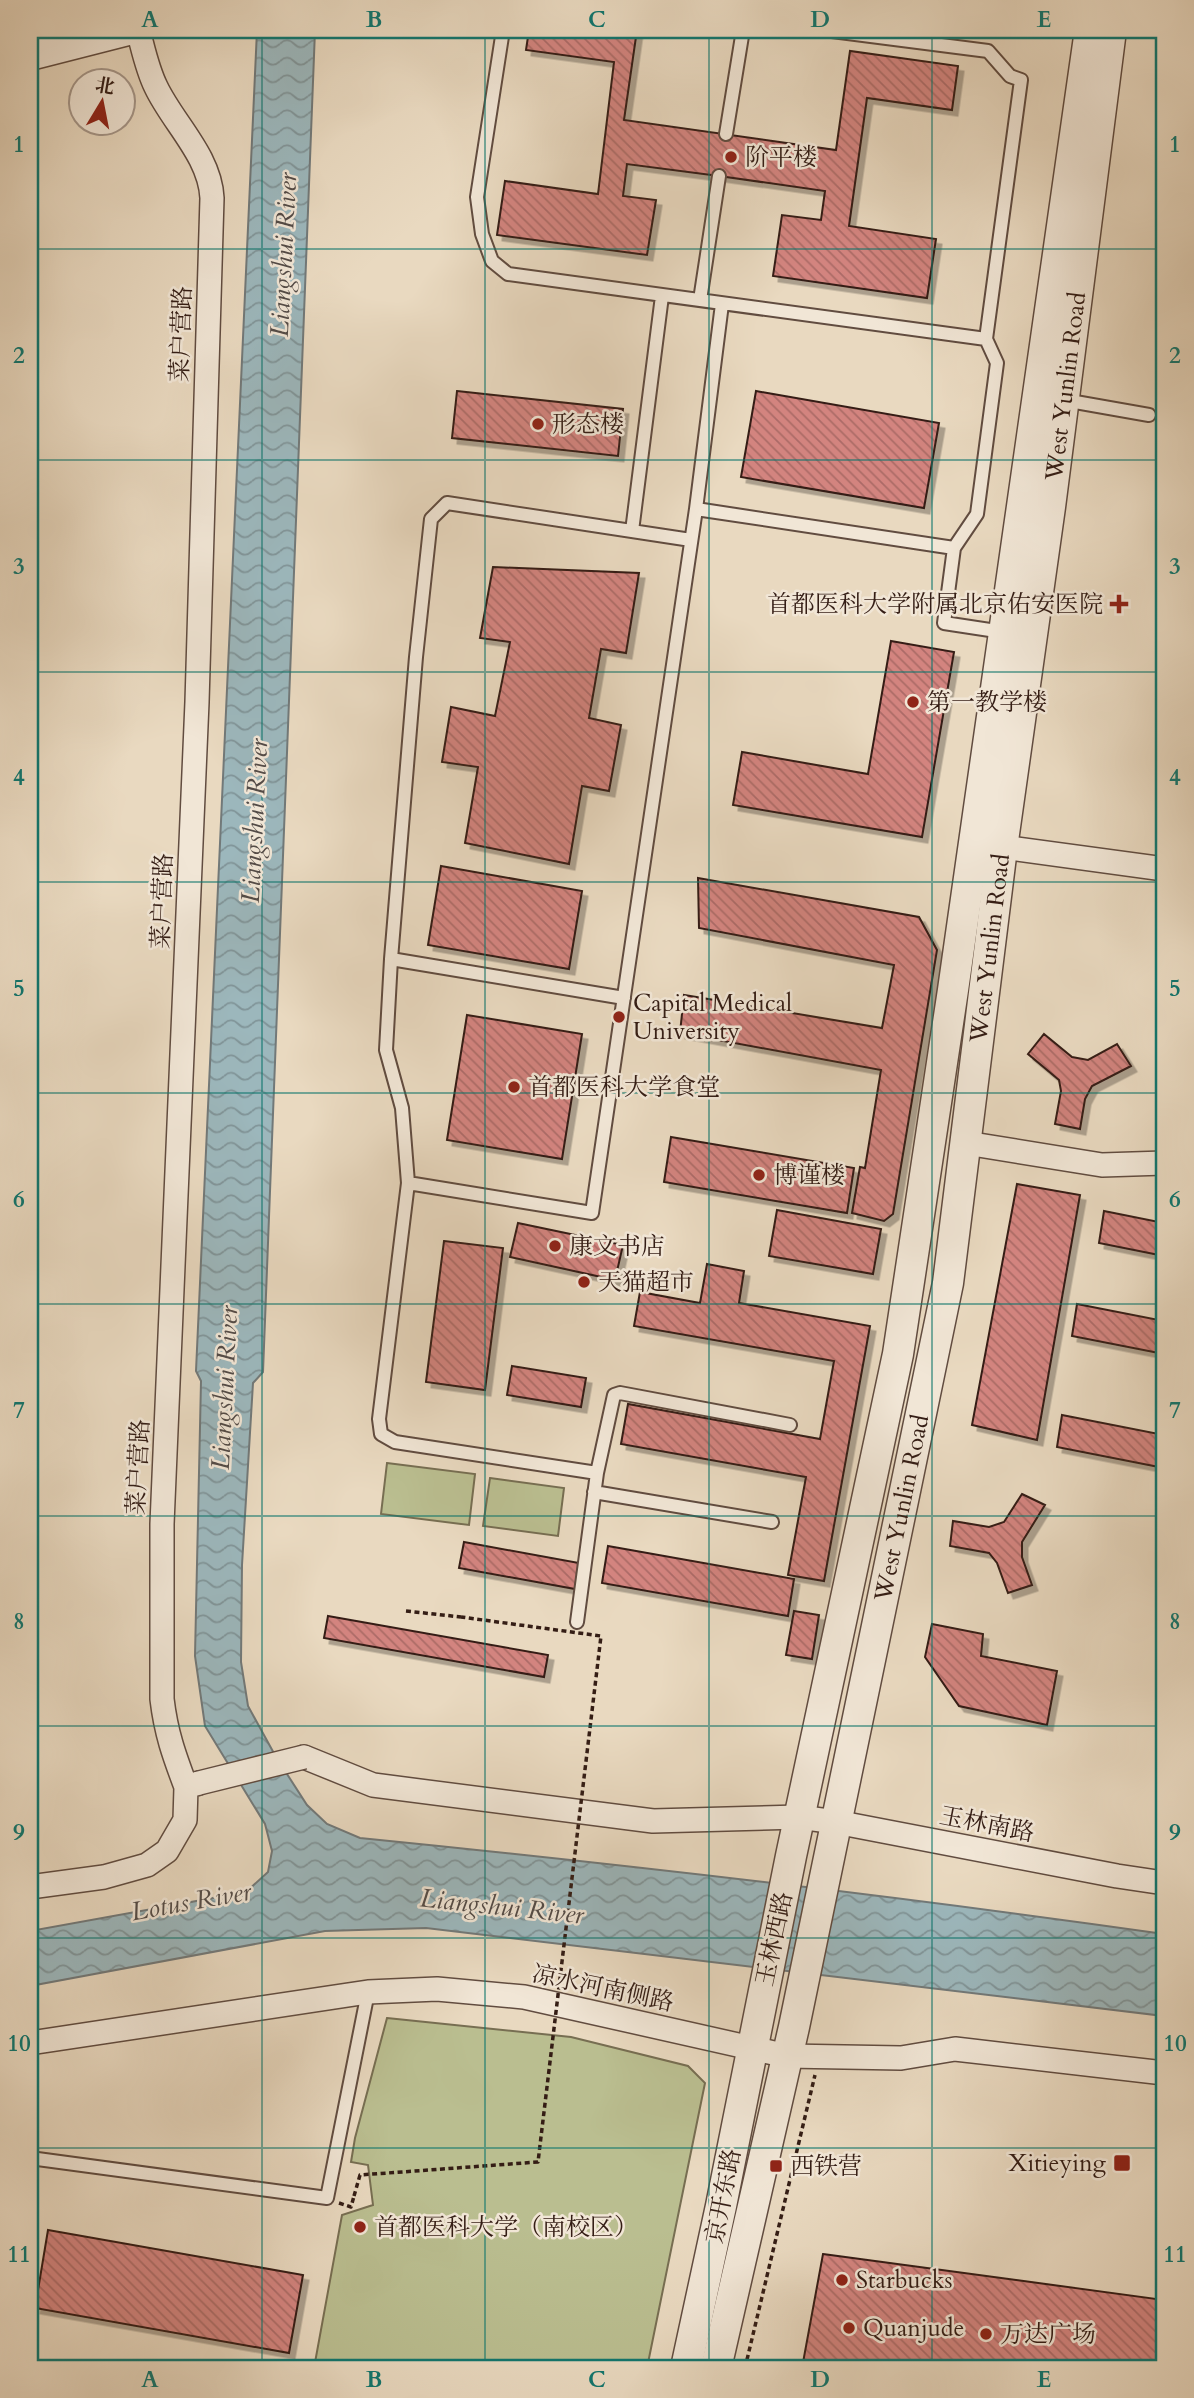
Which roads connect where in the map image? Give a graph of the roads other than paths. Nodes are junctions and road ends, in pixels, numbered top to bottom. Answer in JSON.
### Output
{"nodes":[{"id":1,"x":128,"y":30,"type":"edge"},
{"id":2,"x":138,"y":30,"type":"edge"},
{"id":3,"x":503,"y":30,"type":"edge"},
{"id":4,"x":743,"y":30,"type":"edge"},
{"id":5,"x":824,"y":30,"type":"edge"},
{"id":6,"x":1090,"y":30,"type":"edge"},
{"id":7,"x":1111,"y":30,"type":"edge"},
{"id":8,"x":30,"y":55,"type":"edge"},
{"id":9,"x":726,"y":134,"type":"dead end"},
{"id":10,"x":719,"y":176,"type":"dead end"},
{"id":11,"x":662,"y":296,"type":"junction"},
{"id":12,"x":700,"y":300,"type":"junction"},
{"id":13,"x":722,"y":304,"type":"junction"},
{"id":14,"x":986,"y":339,"type":"junction"},
{"id":15,"x":1063,"y":400,"type":"junction"},
{"id":16,"x":1149,"y":415,"type":"dead end"},
{"id":17,"x":695,"y":509,"type":"junction"},
{"id":18,"x":632,"y":531,"type":"junction"},
{"id":19,"x":691,"y":540,"type":"junction"},
{"id":20,"x":954,"y":548,"type":"junction"},
{"id":21,"x":1003,"y":632,"type":"junction"},
{"id":22,"x":988,"y":845,"type":"junction"},
{"id":23,"x":1164,"y":869,"type":"edge"},
{"id":24,"x":391,"y":960,"type":"junction"},
{"id":25,"x":624,"y":998,"type":"junction"},
{"id":26,"x":966,"y":1143,"type":"junction"},
{"id":27,"x":1164,"y":1163,"type":"edge"},
{"id":28,"x":408,"y":1183,"type":"junction"},
{"id":29,"x":790,"y":1425,"type":"dead end"},
{"id":30,"x":597,"y":1473,"type":"junction"},
{"id":31,"x":594,"y":1492,"type":"junction"},
{"id":32,"x":772,"y":1522,"type":"dead end"},
{"id":33,"x":577,"y":1622,"type":"dead end"},
{"id":34,"x":193,"y":1785,"type":"junction"},
{"id":35,"x":799,"y":1817,"type":"junction"},
{"id":36,"x":836,"y":1822,"type":"junction"},
{"id":37,"x":791,"y":1856,"type":"joint"},
{"id":38,"x":828,"y":1860,"type":"joint"},
{"id":39,"x":1164,"y":1883,"type":"edge"},
{"id":40,"x":30,"y":1887,"type":"edge"},
{"id":41,"x":368,"y":1992,"type":"junction"},
{"id":42,"x":794,"y":2027,"type":"joint"},
{"id":43,"x":754,"y":2035,"type":"junction"},
{"id":44,"x":30,"y":2043,"type":"edge"},
{"id":45,"x":787,"y":2056,"type":"junction"},
{"id":46,"x":1164,"y":2073,"type":"edge"},
{"id":47,"x":30,"y":2158,"type":"edge"},
{"id":48,"x":686,"y":2368,"type":"edge"},
{"id":49,"x":716,"y":2368,"type":"edge"}],
"edges":[{"from":1,"to":8,"type":"street"},
{"from":2,"to":34,"type":"street","name":"菜户营路"},
{"from":3,"to":11,"type":"lane"},
{"from":4,"to":9,"type":"lane"},
{"from":5,"to":14,"type":"lane"},
{"from":6,"to":21,"type":"street","name":"West Yunlin Road"},
{"from":7,"to":15,"type":"street","name":"West Yunlin Road"},
{"from":10,"to":12,"type":"lane"},
{"from":11,"to":12,"type":"lane"},
{"from":11,"to":18,"type":"lane"},
{"from":12,"to":13,"type":"lane"},
{"from":13,"to":14,"type":"lane"},
{"from":13,"to":17,"type":"lane"},
{"from":14,"to":20,"type":"lane"},
{"from":15,"to":16,"type":"lane"},
{"from":15,"to":22,"type":"street","name":"West Yunlin Road"},
{"from":17,"to":19,"type":"lane"},
{"from":17,"to":20,"type":"lane"},
{"from":18,"to":19,"type":"lane"},
{"from":18,"to":24,"type":"lane"},
{"from":19,"to":25,"type":"lane"},
{"from":20,"to":21,"type":"lane"},
{"from":21,"to":22,"type":"street","name":"West Yunlin Road"},
{"from":22,"to":23,"type":"street"},
{"from":22,"to":26,"type":"street","name":"West Yunlin Road"},
{"from":22,"to":35,"type":"street","name":"West Yunlin Road"},
{"from":24,"to":25,"type":"lane"},
{"from":24,"to":28,"type":"lane"},
{"from":25,"to":28,"type":"lane"},
{"from":26,"to":27,"type":"street"},
{"from":26,"to":36,"type":"street","name":"West Yunlin Road"},
{"from":28,"to":30,"type":"lane"},
{"from":29,"to":30,"type":"lane"},
{"from":30,"to":31,"type":"lane"},
{"from":31,"to":32,"type":"lane"},
{"from":31,"to":33,"type":"lane"},
{"from":34,"to":35,"type":"street","name":"玉林南路","bridge":true},
{"from":34,"to":40,"type":"street","name":"菜户营路"},
{"from":35,"to":36,"type":"street","name":"玉林南路"},
{"from":35,"to":37,"type":"street","name":"West Yunlin Road"},
{"from":36,"to":38,"type":"street","name":"West Yunlin Road"},
{"from":36,"to":39,"type":"street","name":"玉林南路"},
{"from":37,"to":43,"type":"street","name":"玉林西路"},
{"from":38,"to":42,"type":"street","name":"玉林西路"},
{"from":41,"to":43,"type":"street","name":"凉水河南侧路"},
{"from":41,"to":44,"type":"street","name":"凉水河南侧路"},
{"from":41,"to":47,"type":"lane"},
{"from":42,"to":45,"type":"street","name":"京开东路"},
{"from":43,"to":45,"type":"street","name":"凉水河南侧路"},
{"from":43,"to":48,"type":"street","name":"京开东路"},
{"from":45,"to":46,"type":"street","name":"凉水河南侧路"},
{"from":45,"to":49,"type":"street","name":"京开东路"}]}
